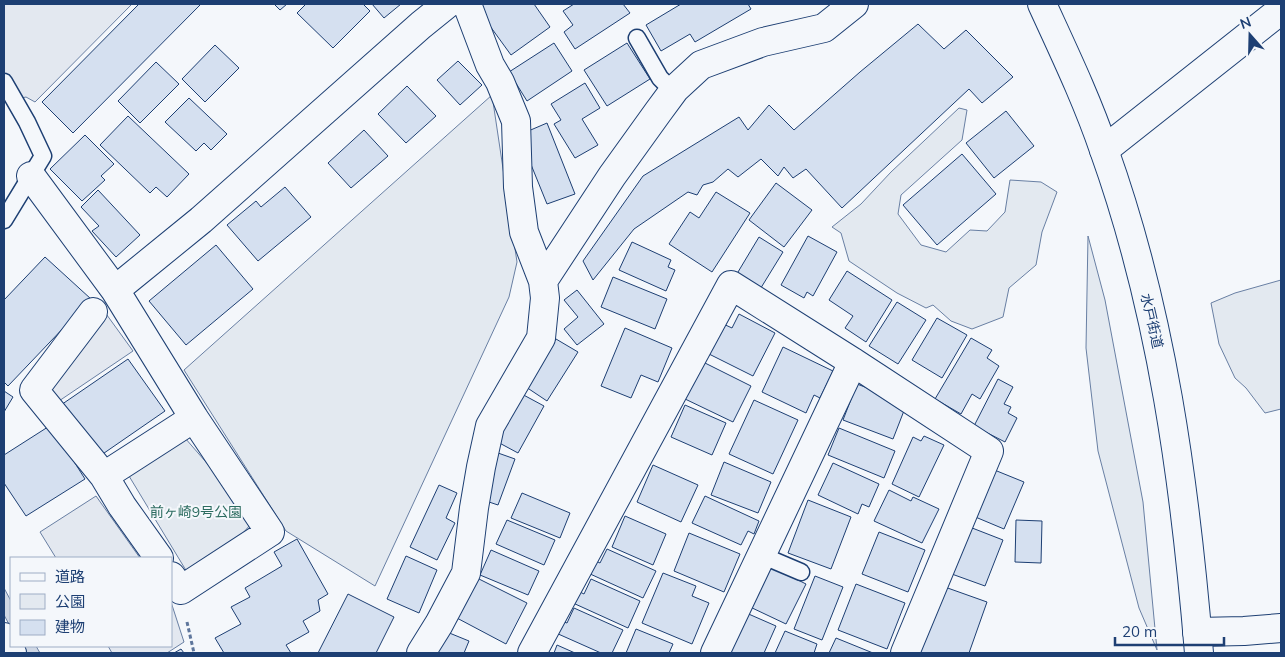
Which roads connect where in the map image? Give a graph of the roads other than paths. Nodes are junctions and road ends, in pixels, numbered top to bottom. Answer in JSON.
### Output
{"nodes":[{"id":1,"x":447,"y":4,"type":"edge"},
{"id":2,"x":467,"y":4,"type":"edge"},
{"id":3,"x":854,"y":4,"type":"edge"},
{"id":4,"x":1042,"y":4,"type":"edge"},
{"id":5,"x":1281,"y":10,"type":"edge"},
{"id":6,"x":637,"y":38,"type":"dead end"},
{"id":7,"x":4,"y":82,"type":"edge"},
{"id":8,"x":673,"y":91,"type":"junction"},
{"id":9,"x":1104,"y":150,"type":"junction"},
{"id":10,"x":31,"y":176,"type":"junction"},
{"id":11,"x":4,"y":220,"type":"edge"},
{"id":12,"x":543,"y":281,"type":"junction"},
{"id":13,"x":116,"y":290,"type":"junction"},
{"id":14,"x":93,"y":312,"type":"dead end"},
{"id":15,"x":853,"y":362,"type":"junction"},
{"id":16,"x":194,"y":418,"type":"junction"},
{"id":17,"x":104,"y":476,"type":"junction"},
{"id":18,"x":761,"y":555,"type":"junction"},
{"id":19,"x":158,"y":557,"type":"edge"},
{"id":20,"x":800,"y":572,"type":"dead end"},
{"id":21,"x":172,"y":577,"type":"edge"},
{"id":22,"x":1281,"y":628,"type":"edge"},
{"id":23,"x":4,"y":637,"type":"edge"},
{"id":24,"x":1198,"y":643,"type":"edge"},
{"id":25,"x":12,"y":653,"type":"edge"},
{"id":26,"x":421,"y":653,"type":"edge"},
{"id":27,"x":532,"y":653,"type":"edge"},
{"id":28,"x":715,"y":653,"type":"edge"},
{"id":29,"x":905,"y":653,"type":"edge"}],
"edges":[{"from":1,"to":13,"type":"main road"},
{"from":2,"to":12,"type":"main road"},
{"from":3,"to":8,"type":"main road"},
{"from":4,"to":9,"type":"main road","name":"水戸街道"},
{"from":5,"to":9,"type":"main road"},
{"from":6,"to":8,"type":"lane"},
{"from":7,"to":10,"type":"lane"},
{"from":8,"to":12,"type":"main road"},
{"from":9,"to":24,"type":"main road","name":"水戸街道"},
{"from":10,"to":11,"type":"lane"},
{"from":10,"to":13,"type":"main road"},
{"from":12,"to":26,"type":"main road"},
{"from":13,"to":16,"type":"main road"},
{"from":14,"to":17,"type":"main road"},
{"from":15,"to":18,"type":"main road"},
{"from":15,"to":27,"type":"main road"},
{"from":15,"to":29,"type":"main road"},
{"from":16,"to":17,"type":"main road"},
{"from":16,"to":21,"type":"main road"},
{"from":17,"to":19,"type":"main road"},
{"from":18,"to":20,"type":"lane"},
{"from":18,"to":28,"type":"main road"},
{"from":22,"to":24,"type":"main road"},
{"from":23,"to":25,"type":"main road"}]}
